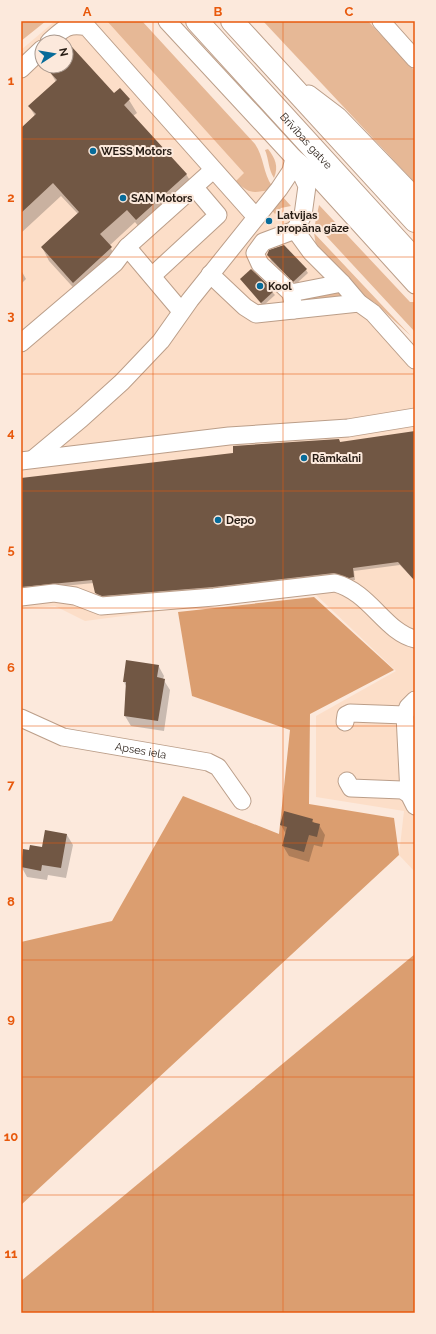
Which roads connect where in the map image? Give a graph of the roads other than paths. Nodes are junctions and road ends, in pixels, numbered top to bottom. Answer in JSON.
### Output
{"nodes":[{"id":1,"x":167,"y":21,"type":"edge"},
{"id":2,"x":197,"y":21,"type":"edge"},
{"id":3,"x":232,"y":21,"type":"edge"},
{"id":4,"x":381,"y":21,"type":"edge"},
{"id":5,"x":58,"y":34,"type":"edge"},
{"id":6,"x":34,"y":57,"type":"edge"},
{"id":7,"x":415,"y":59,"type":"edge"},
{"id":8,"x":21,"y":69,"type":"edge"},
{"id":9,"x":277,"y":70,"type":"junction"},
{"id":10,"x":294,"y":158,"type":"junction"},
{"id":11,"x":213,"y":170,"type":"junction"},
{"id":12,"x":195,"y":188,"type":"junction"},
{"id":13,"x":415,"y":196,"type":"edge"},
{"id":14,"x":256,"y":217,"type":"junction"},
{"id":15,"x":415,"y":222,"type":"edge"},
{"id":16,"x":295,"y":230,"type":"junction"},
{"id":17,"x":127,"y":247,"type":"junction"},
{"id":18,"x":415,"y":260,"type":"edge"},
{"id":19,"x":210,"y":274,"type":"junction"},
{"id":20,"x":152,"y":276,"type":"junction"},
{"id":21,"x":342,"y":283,"type":"junction"},
{"id":22,"x":415,"y":285,"type":"edge"},
{"id":23,"x":292,"y":302,"type":"junction"},
{"id":24,"x":359,"y":303,"type":"junction"},
{"id":25,"x":181,"y":311,"type":"junction"},
{"id":26,"x":21,"y":343,"type":"edge"},
{"id":27,"x":408,"y":346,"type":"edge"},
{"id":28,"x":415,"y":360,"type":"edge"},
{"id":29,"x":415,"y":416,"type":"edge"},
{"id":30,"x":27,"y":460,"type":"edge"},
{"id":31,"x":21,"y":596,"type":"edge"},
{"id":32,"x":415,"y":638,"type":"edge"},
{"id":33,"x":415,"y":700,"type":"edge"},
{"id":34,"x":405,"y":715,"type":"junction"},
{"id":35,"x":23,"y":718,"type":"edge"},
{"id":36,"x":345,"y":722,"type":"dead end"},
{"id":37,"x":347,"y":781,"type":"dead end"},
{"id":38,"x":412,"y":789,"type":"edge"},
{"id":39,"x":242,"y":801,"type":"dead end"}],
"edges":[{"from":1,"to":10,"type":"street"},
{"from":2,"to":18,"type":"highway","name":"Brīvības gatve"},
{"from":3,"to":9,"type":"highway"},
{"from":4,"to":7,"type":"street"},
{"from":5,"to":11,"type":"street"},
{"from":6,"to":8,"type":"street"},
{"from":9,"to":13,"type":"street"},
{"from":9,"to":15,"type":"highway"},
{"from":10,"to":14,"type":"street"},
{"from":10,"to":16,"type":"street"},
{"from":10,"to":22,"type":"street"},
{"from":11,"to":12,"type":"street"},
{"from":11,"to":14,"type":"street"},
{"from":12,"to":17,"type":"street"},
{"from":12,"to":20,"type":"street"},
{"from":14,"to":19,"type":"street"},
{"from":16,"to":21,"type":"street"},
{"from":16,"to":23,"type":"street"},
{"from":17,"to":20,"type":"street"},
{"from":17,"to":26,"type":"street"},
{"from":19,"to":23,"type":"street"},
{"from":19,"to":25,"type":"street"},
{"from":20,"to":25,"type":"street"},
{"from":21,"to":23,"type":"street"},
{"from":21,"to":24,"type":"street"},
{"from":23,"to":24,"type":"street"},
{"from":24,"to":27,"type":"street"},
{"from":25,"to":30,"type":"street"},
{"from":27,"to":28,"type":"street"},
{"from":29,"to":30,"type":"street"},
{"from":31,"to":32,"type":"street"},
{"from":33,"to":34,"type":"street"},
{"from":34,"to":36,"type":"street"},
{"from":34,"to":38,"type":"street"},
{"from":35,"to":39,"type":"street","name":"Apses iela"},
{"from":37,"to":38,"type":"street"}]}
